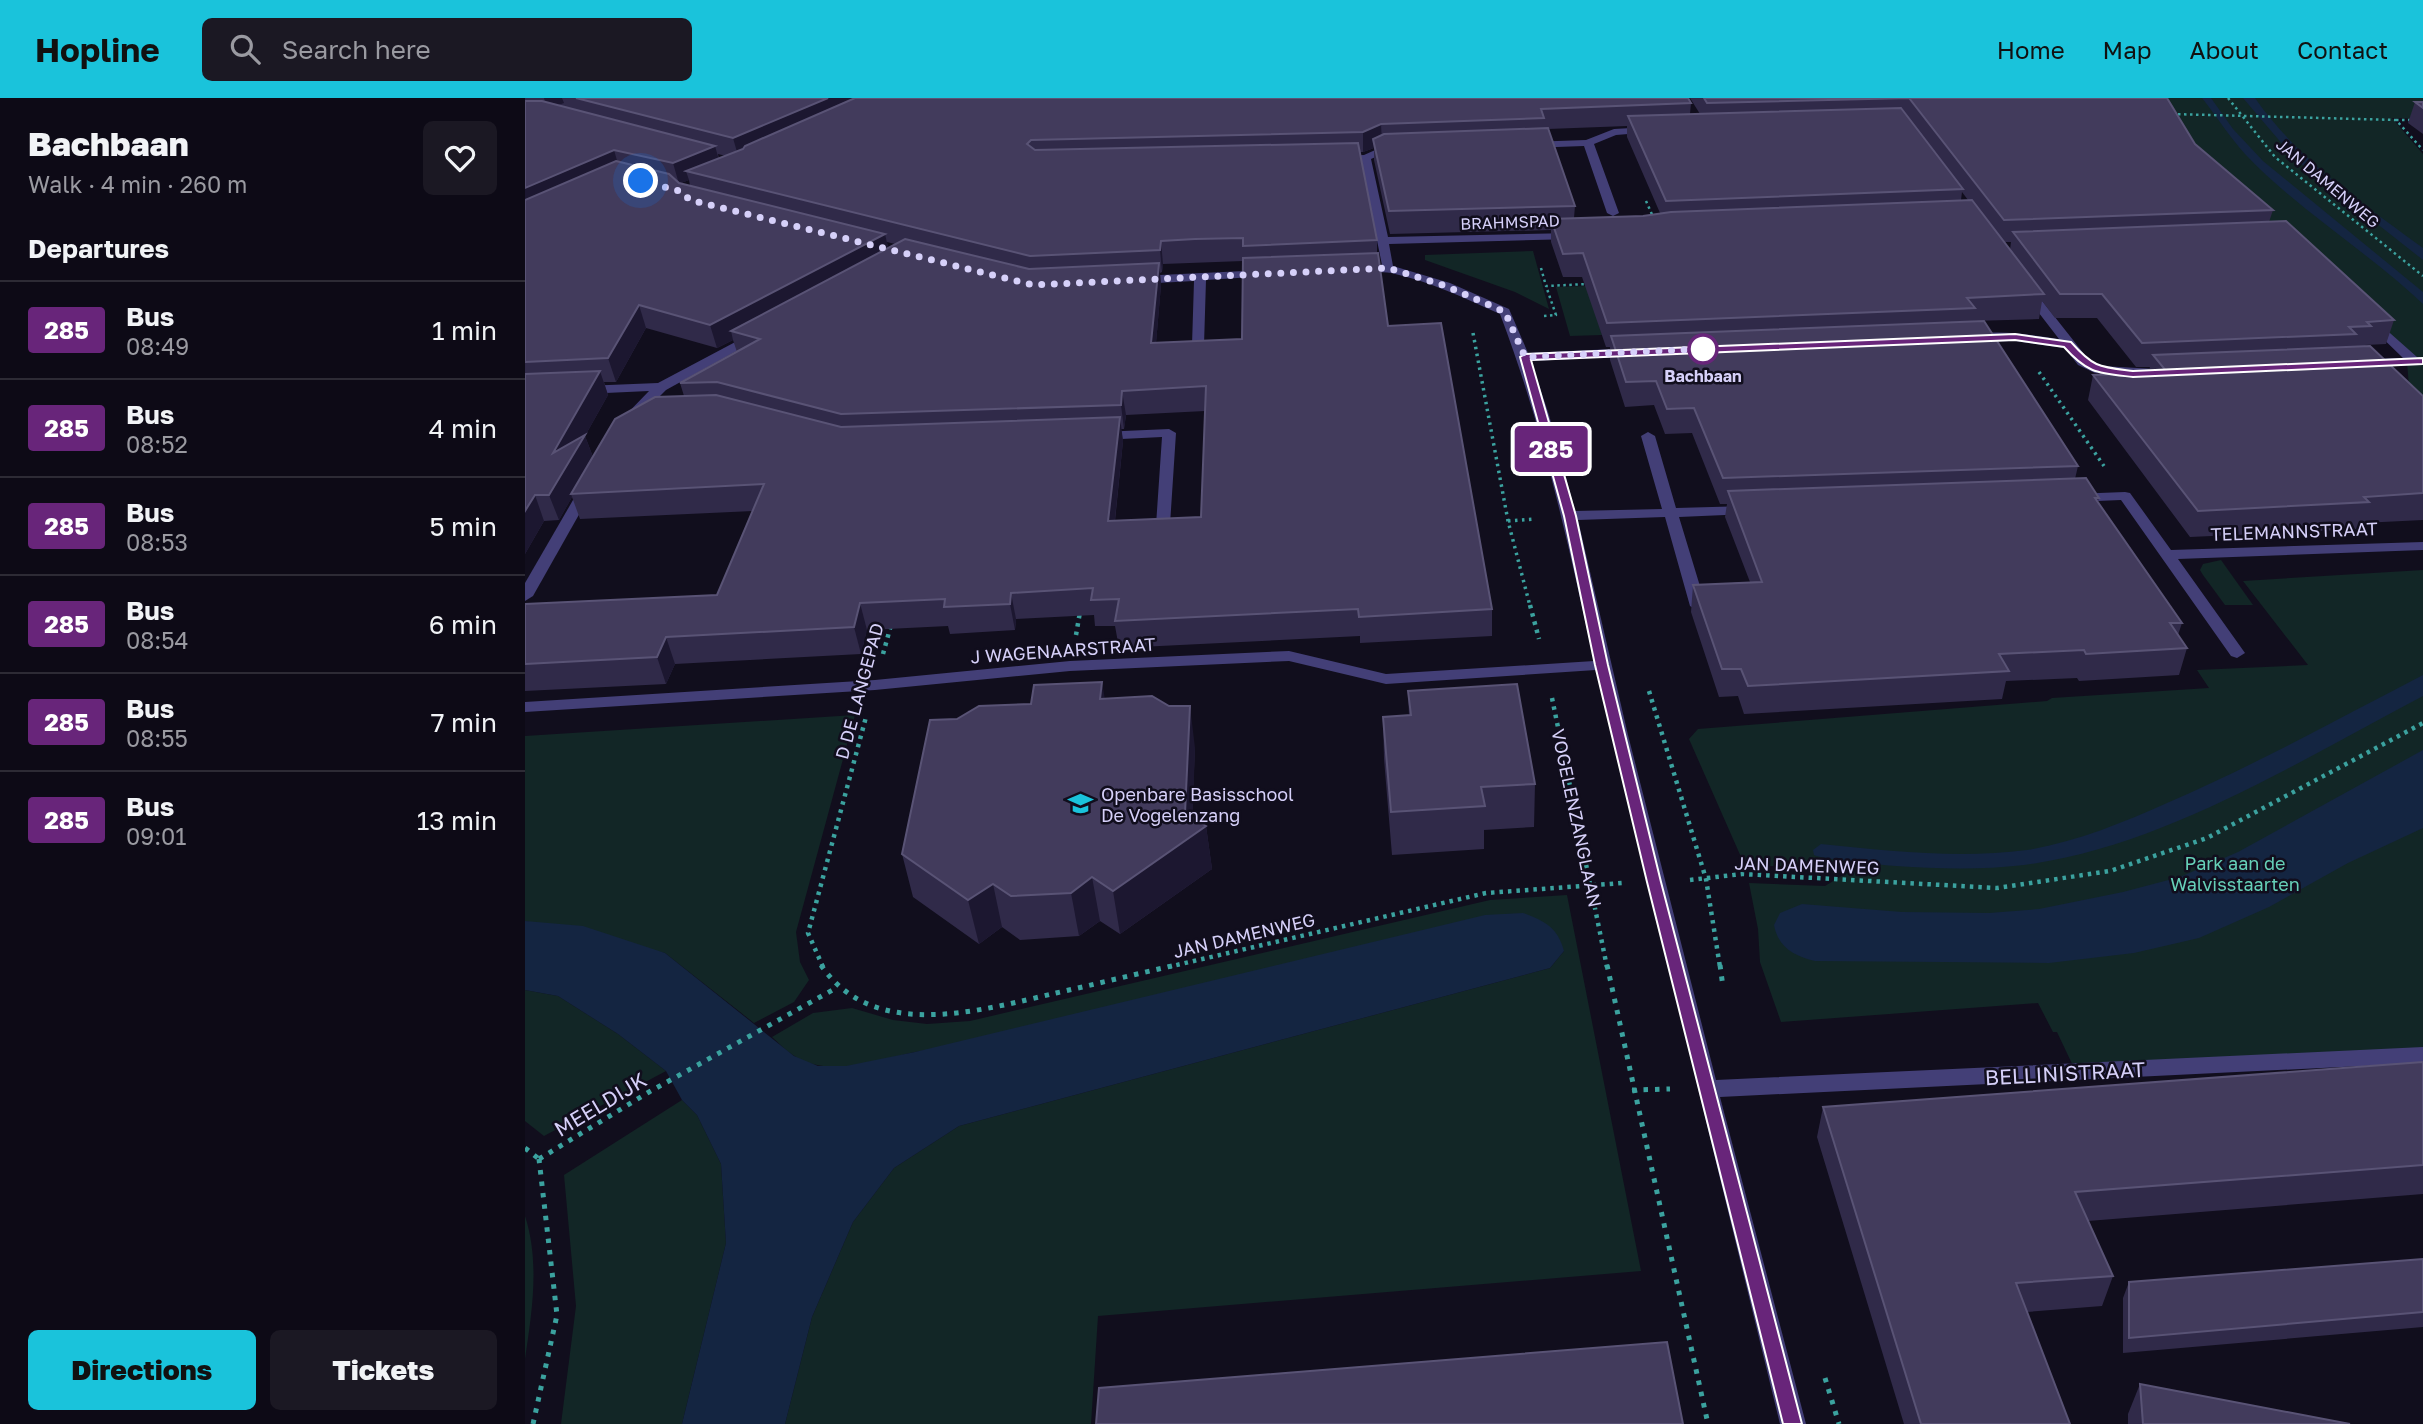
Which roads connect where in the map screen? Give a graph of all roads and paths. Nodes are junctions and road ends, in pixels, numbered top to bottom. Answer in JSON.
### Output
{"nodes":[{"id":1,"x":2228,"y":98,"type":"edge"},
{"id":2,"x":2168,"y":114,"type":"edge"},
{"id":3,"x":2241,"y":116,"type":"junction"},
{"id":4,"x":2396,"y":120,"type":"junction"},
{"id":5,"x":2423,"y":120,"type":"edge"},
{"id":6,"x":1663,"y":130,"type":"edge"},
{"id":7,"x":1588,"y":142,"type":"junction"},
{"id":8,"x":1519,"y":145,"type":"edge"},
{"id":9,"x":1409,"y":149,"type":"edge"},
{"id":10,"x":2423,"y":150,"type":"edge"},
{"id":11,"x":1366,"y":158,"type":"junction"},
{"id":12,"x":1325,"y":159,"type":"edge"},
{"id":13,"x":1613,"y":214,"type":"edge"},
{"id":14,"x":1588,"y":235,"type":"edge"},
{"id":15,"x":1528,"y":237,"type":"junction"},
{"id":16,"x":1384,"y":241,"type":"junction"},
{"id":17,"x":1388,"y":268,"type":"junction"},
{"id":18,"x":1348,"y":270,"type":"edge"},
{"id":19,"x":1280,"y":274,"type":"edge"},
{"id":20,"x":2423,"y":276,"type":"edge"},
{"id":21,"x":1200,"y":278,"type":"junction"},
{"id":22,"x":2018,"y":279,"type":"edge"},
{"id":23,"x":1130,"y":281,"type":"edge"},
{"id":24,"x":1588,"y":284,"type":"edge"},
{"id":25,"x":1546,"y":286,"type":"junction"},
{"id":26,"x":2364,"y":314,"type":"edge"},
{"id":27,"x":1544,"y":316,"type":"dead end"},
{"id":28,"x":1472,"y":325,"type":"dead end"},
{"id":29,"x":771,"y":327,"type":"edge"},
{"id":30,"x":2015,"y":337,"type":"junction"},
{"id":31,"x":1960,"y":339,"type":"edge"},
{"id":32,"x":2067,"y":344,"type":"junction"},
{"id":33,"x":1198,"y":345,"type":"edge"},
{"id":34,"x":1645,"y":351,"type":"edge"},
{"id":35,"x":1525,"y":357,"type":"junction"},
{"id":36,"x":2419,"y":362,"type":"edge"},
{"id":37,"x":2353,"y":363,"type":"edge"},
{"id":38,"x":2175,"y":372,"type":"edge"},
{"id":39,"x":661,"y":387,"type":"junction"},
{"id":40,"x":566,"y":391,"type":"edge"},
{"id":41,"x":629,"y":415,"type":"junction"},
{"id":42,"x":656,"y":415,"type":"edge"},
{"id":43,"x":1088,"y":436,"type":"edge"},
{"id":44,"x":1648,"y":436,"type":"dead end"},
{"id":45,"x":616,"y":439,"type":"edge"},
{"id":46,"x":596,"y":474,"type":"edge"},
{"id":47,"x":2125,"y":496,"type":"junction"},
{"id":48,"x":2056,"y":498,"type":"edge"},
{"id":49,"x":1767,"y":509,"type":"edge"},
{"id":50,"x":1671,"y":513,"type":"junction"},
{"id":51,"x":1570,"y":516,"type":"junction"},
{"id":52,"x":1162,"y":540,"type":"edge"},
{"id":53,"x":2423,"y":546,"type":"edge"},
{"id":54,"x":2167,"y":555,"type":"junction"},
{"id":55,"x":530,"y":580,"type":"edge"},
{"id":56,"x":525,"y":596,"type":"edge"},
{"id":57,"x":1082,"y":599,"type":"edge"},
{"id":58,"x":1698,"y":606,"type":"edge"},
{"id":59,"x":893,"y":618,"type":"edge"},
{"id":60,"x":2237,"y":653,"type":"dead end"},
{"id":61,"x":1602,"y":665,"type":"junction"},
{"id":62,"x":1070,"y":666,"type":"junction"},
{"id":63,"x":1547,"y":671,"type":"junction"},
{"id":64,"x":875,"y":685,"type":"junction"},
{"id":65,"x":525,"y":707,"type":"edge"},
{"id":66,"x":2423,"y":723,"type":"edge"},
{"id":67,"x":1654,"y":882,"type":"junction"},
{"id":68,"x":1591,"y":884,"type":"junction"},
{"id":69,"x":838,"y":987,"type":"junction"},
{"id":70,"x":2423,"y":1055,"type":"edge"},
{"id":71,"x":1707,"y":1089,"type":"junction"},
{"id":72,"x":525,"y":1148,"type":"edge"},
{"id":73,"x":539,"y":1159,"type":"junction"},
{"id":74,"x":533,"y":1424,"type":"edge"},
{"id":75,"x":1709,"y":1424,"type":"edge"},
{"id":76,"x":1793,"y":1424,"type":"edge"}],
"edges":[{"from":1,"to":3,"type":"path","name":"JAN DAMENWEG"},
{"from":2,"to":3,"type":"path"},
{"from":3,"to":4,"type":"path"},
{"from":3,"to":20,"type":"path","name":"JAN DAMENWEG"},
{"from":4,"to":5,"type":"path"},
{"from":4,"to":10,"type":"path"},
{"from":6,"to":7,"type":"street"},
{"from":7,"to":8,"type":"street"},
{"from":7,"to":13,"type":"street"},
{"from":9,"to":11,"type":"street"},
{"from":11,"to":12,"type":"street"},
{"from":11,"to":16,"type":"street"},
{"from":14,"to":15,"type":"street","name":"BRAHMSPAD"},
{"from":15,"to":16,"type":"street","name":"BRAHMSPAD"},
{"from":15,"to":25,"type":"path"},
{"from":16,"to":17,"type":"street"},
{"from":17,"to":18,"type":"street"},
{"from":17,"to":35,"type":"street"},
{"from":19,"to":21,"type":"street"},
{"from":21,"to":23,"type":"street"},
{"from":21,"to":33,"type":"street"},
{"from":22,"to":32,"type":"street"},
{"from":24,"to":25,"type":"path"},
{"from":25,"to":27,"type":"path"},
{"from":26,"to":36,"type":"street"},
{"from":28,"to":63,"type":"path","name":"VOGELENZANGLAAN"},
{"from":29,"to":39,"type":"street"},
{"from":30,"to":31,"type":"street"},
{"from":30,"to":32,"type":"street"},
{"from":30,"to":47,"type":"path"},
{"from":32,"to":38,"type":"street"},
{"from":34,"to":35,"type":"street"},
{"from":35,"to":51,"type":"street"},
{"from":36,"to":37,"type":"street"},
{"from":39,"to":40,"type":"street"},
{"from":39,"to":41,"type":"street"},
{"from":41,"to":42,"type":"street"},
{"from":41,"to":45,"type":"street"},
{"from":43,"to":52,"type":"street"},
{"from":44,"to":50,"type":"street"},
{"from":46,"to":55,"type":"street"},
{"from":47,"to":48,"type":"street"},
{"from":47,"to":54,"type":"street"},
{"from":49,"to":50,"type":"street"},
{"from":50,"to":51,"type":"street"},
{"from":50,"to":58,"type":"street"},
{"from":51,"to":61,"type":"street"},
{"from":53,"to":54,"type":"street","name":"TELEMANNSTRAAT"},
{"from":54,"to":60,"type":"street"},
{"from":55,"to":56,"type":"street"},
{"from":57,"to":62,"type":"path"},
{"from":59,"to":64,"type":"path","name":"D DE LANGEPAD"},
{"from":61,"to":63,"type":"street","name":"J WAGENAARSTRAAT"},
{"from":61,"to":67,"type":"street"},
{"from":62,"to":63,"type":"street","name":"J WAGENAARSTRAAT"},
{"from":62,"to":64,"type":"street","name":"J WAGENAARSTRAAT"},
{"from":63,"to":68,"type":"path","name":"VOGELENZANGLAAN"},
{"from":64,"to":65,"type":"street","name":"J WAGENAARSTRAAT"},
{"from":64,"to":69,"type":"path","name":"D DE LANGEPAD"},
{"from":66,"to":67,"type":"path","name":"JAN DAMENWEG"},
{"from":67,"to":68,"type":"path","name":"JAN DAMENWEG"},
{"from":67,"to":71,"type":"street"},
{"from":68,"to":69,"type":"path","name":"JAN DAMENWEG"},
{"from":68,"to":75,"type":"path","name":"VOGELENZANGLAAN"},
{"from":69,"to":73,"type":"path","name":"MEELDIJK"},
{"from":70,"to":71,"type":"street","name":"BELLINISTRAAT"},
{"from":71,"to":76,"type":"street"},
{"from":72,"to":73,"type":"path"},
{"from":73,"to":74,"type":"path"}]}
